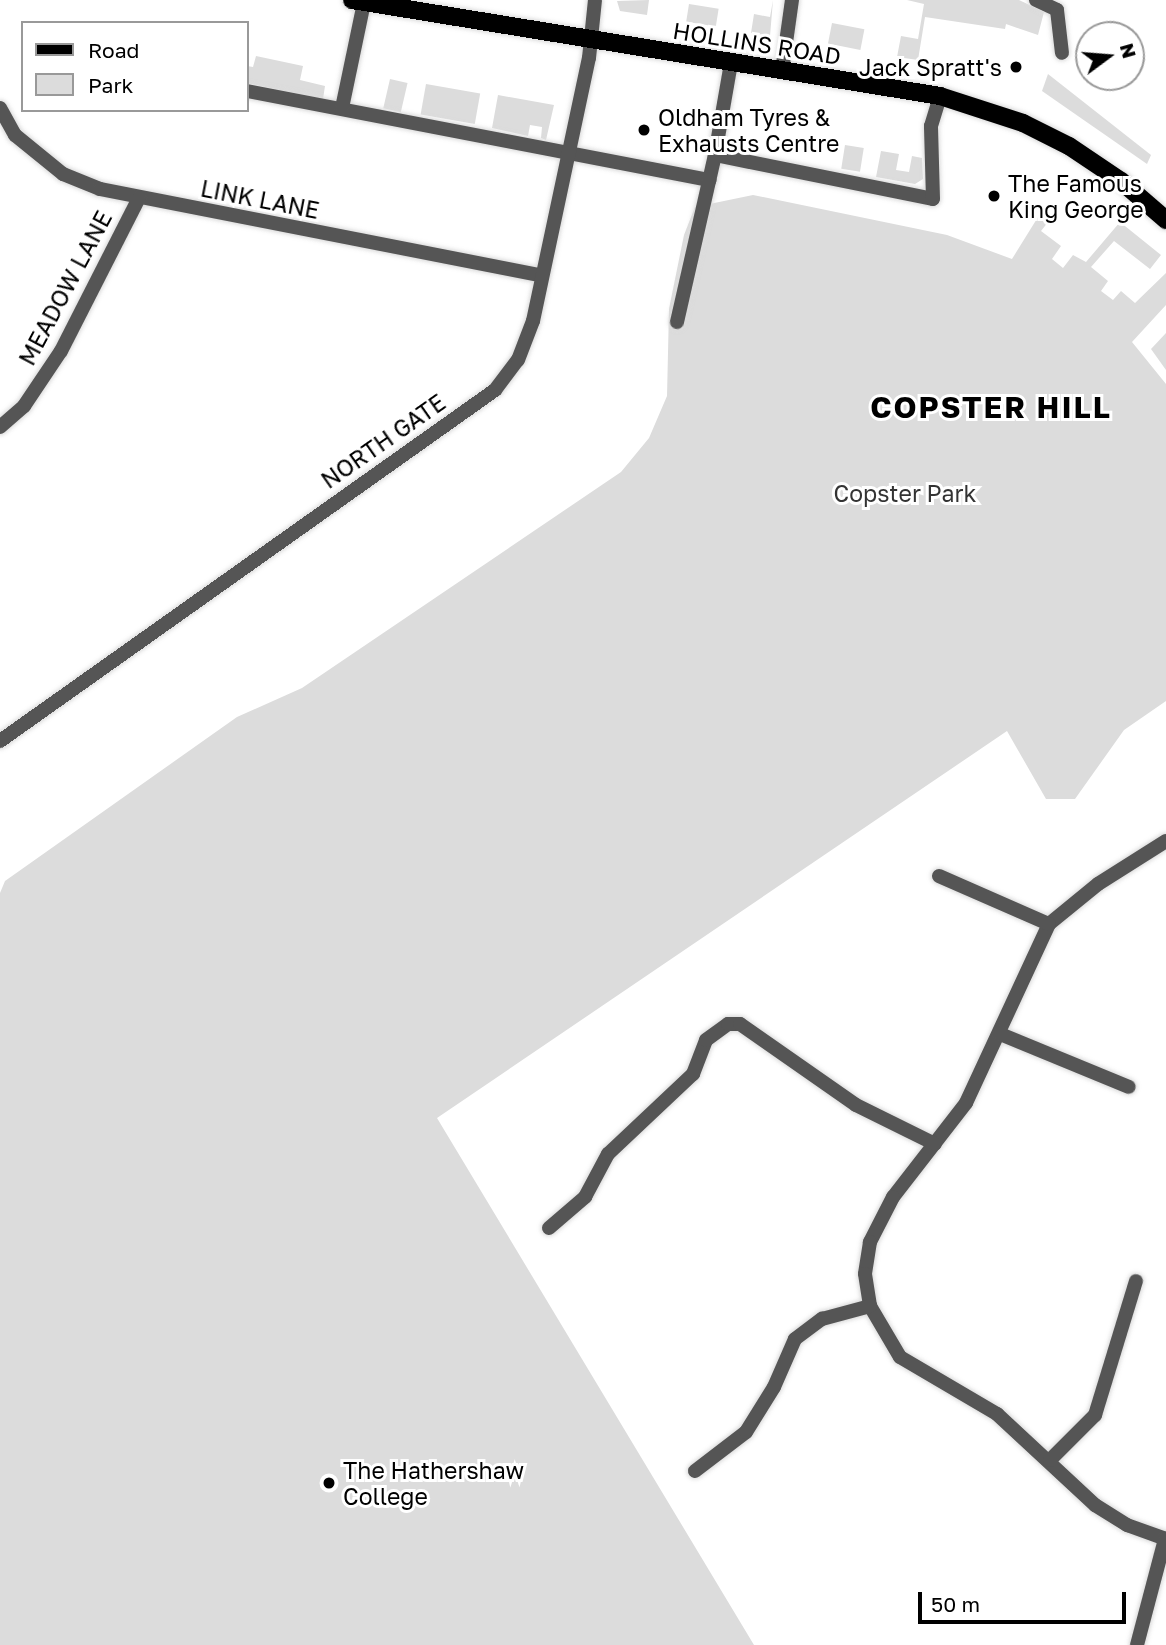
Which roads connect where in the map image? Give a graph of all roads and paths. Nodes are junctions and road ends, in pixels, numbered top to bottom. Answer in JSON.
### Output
{"nodes":[{"id":1,"x":595,"y":0,"type":"edge"},
{"id":2,"x":792,"y":0,"type":"edge"},
{"id":3,"x":1036,"y":0,"type":"edge"},
{"id":4,"x":358,"y":1,"type":"edge"},
{"id":5,"x":589,"y":42,"type":"junction"},
{"id":6,"x":1062,"y":53,"type":"dead end"},
{"id":7,"x":731,"y":63,"type":"junction"},
{"id":8,"x":782,"y":71,"type":"junction"},
{"id":9,"x":248,"y":91,"type":"edge"},
{"id":10,"x":940,"y":96,"type":"junction"},
{"id":11,"x":0,"y":108,"type":"edge"},
{"id":12,"x":342,"y":108,"type":"junction"},
{"id":13,"x":568,"y":154,"type":"junction"},
{"id":14,"x":715,"y":155,"type":"junction"},
{"id":15,"x":710,"y":180,"type":"junction"},
{"id":16,"x":139,"y":198,"type":"junction"},
{"id":17,"x":1166,"y":220,"type":"edge"},
{"id":18,"x":542,"y":276,"type":"junction"},
{"id":19,"x":677,"y":322,"type":"dead end"},
{"id":20,"x":0,"y":427,"type":"edge"},
{"id":21,"x":0,"y":741,"type":"edge"},
{"id":22,"x":1166,"y":841,"type":"edge"},
{"id":23,"x":939,"y":876,"type":"dead end"},
{"id":24,"x":1049,"y":924,"type":"junction"},
{"id":25,"x":1000,"y":1034,"type":"junction"},
{"id":26,"x":1129,"y":1087,"type":"dead end"},
{"id":27,"x":935,"y":1144,"type":"junction"},
{"id":28,"x":549,"y":1228,"type":"dead end"},
{"id":29,"x":1136,"y":1281,"type":"dead end"},
{"id":30,"x":870,"y":1306,"type":"junction"},
{"id":31,"x":1050,"y":1461,"type":"junction"},
{"id":32,"x":695,"y":1471,"type":"dead end"},
{"id":33,"x":1165,"y":1539,"type":"edge"},
{"id":34,"x":1137,"y":1645,"type":"edge"}],
"edges":[{"from":1,"to":5,"type":"street","name":"NORTH GATE"},
{"from":2,"to":8,"type":"street"},
{"from":3,"to":6,"type":"street"},
{"from":4,"to":5,"type":"main road","name":"HOLLINS ROAD"},
{"from":4,"to":12,"type":"street"},
{"from":5,"to":7,"type":"main road","name":"HOLLINS ROAD"},
{"from":5,"to":13,"type":"street","name":"NORTH GATE"},
{"from":7,"to":8,"type":"main road","name":"HOLLINS ROAD"},
{"from":7,"to":14,"type":"street"},
{"from":8,"to":10,"type":"main road","name":"HOLLINS ROAD"},
{"from":9,"to":12,"type":"street"},
{"from":10,"to":14,"type":"street"},
{"from":10,"to":17,"type":"main road","name":"HOLLINS ROAD"},
{"from":11,"to":16,"type":"street","name":"LINK LANE"},
{"from":12,"to":13,"type":"street"},
{"from":13,"to":15,"type":"street"},
{"from":13,"to":18,"type":"street","name":"NORTH GATE"},
{"from":14,"to":15,"type":"street"},
{"from":15,"to":19,"type":"street"},
{"from":16,"to":18,"type":"street","name":"LINK LANE"},
{"from":16,"to":20,"type":"street","name":"MEADOW LANE"},
{"from":18,"to":21,"type":"street","name":"NORTH GATE"},
{"from":22,"to":24,"type":"street"},
{"from":23,"to":24,"type":"street"},
{"from":24,"to":25,"type":"street"},
{"from":25,"to":26,"type":"street"},
{"from":25,"to":27,"type":"street"},
{"from":27,"to":28,"type":"street"},
{"from":27,"to":30,"type":"street"},
{"from":29,"to":31,"type":"street"},
{"from":30,"to":31,"type":"street"},
{"from":30,"to":32,"type":"street"},
{"from":31,"to":33,"type":"street"},
{"from":33,"to":34,"type":"street"}]}
